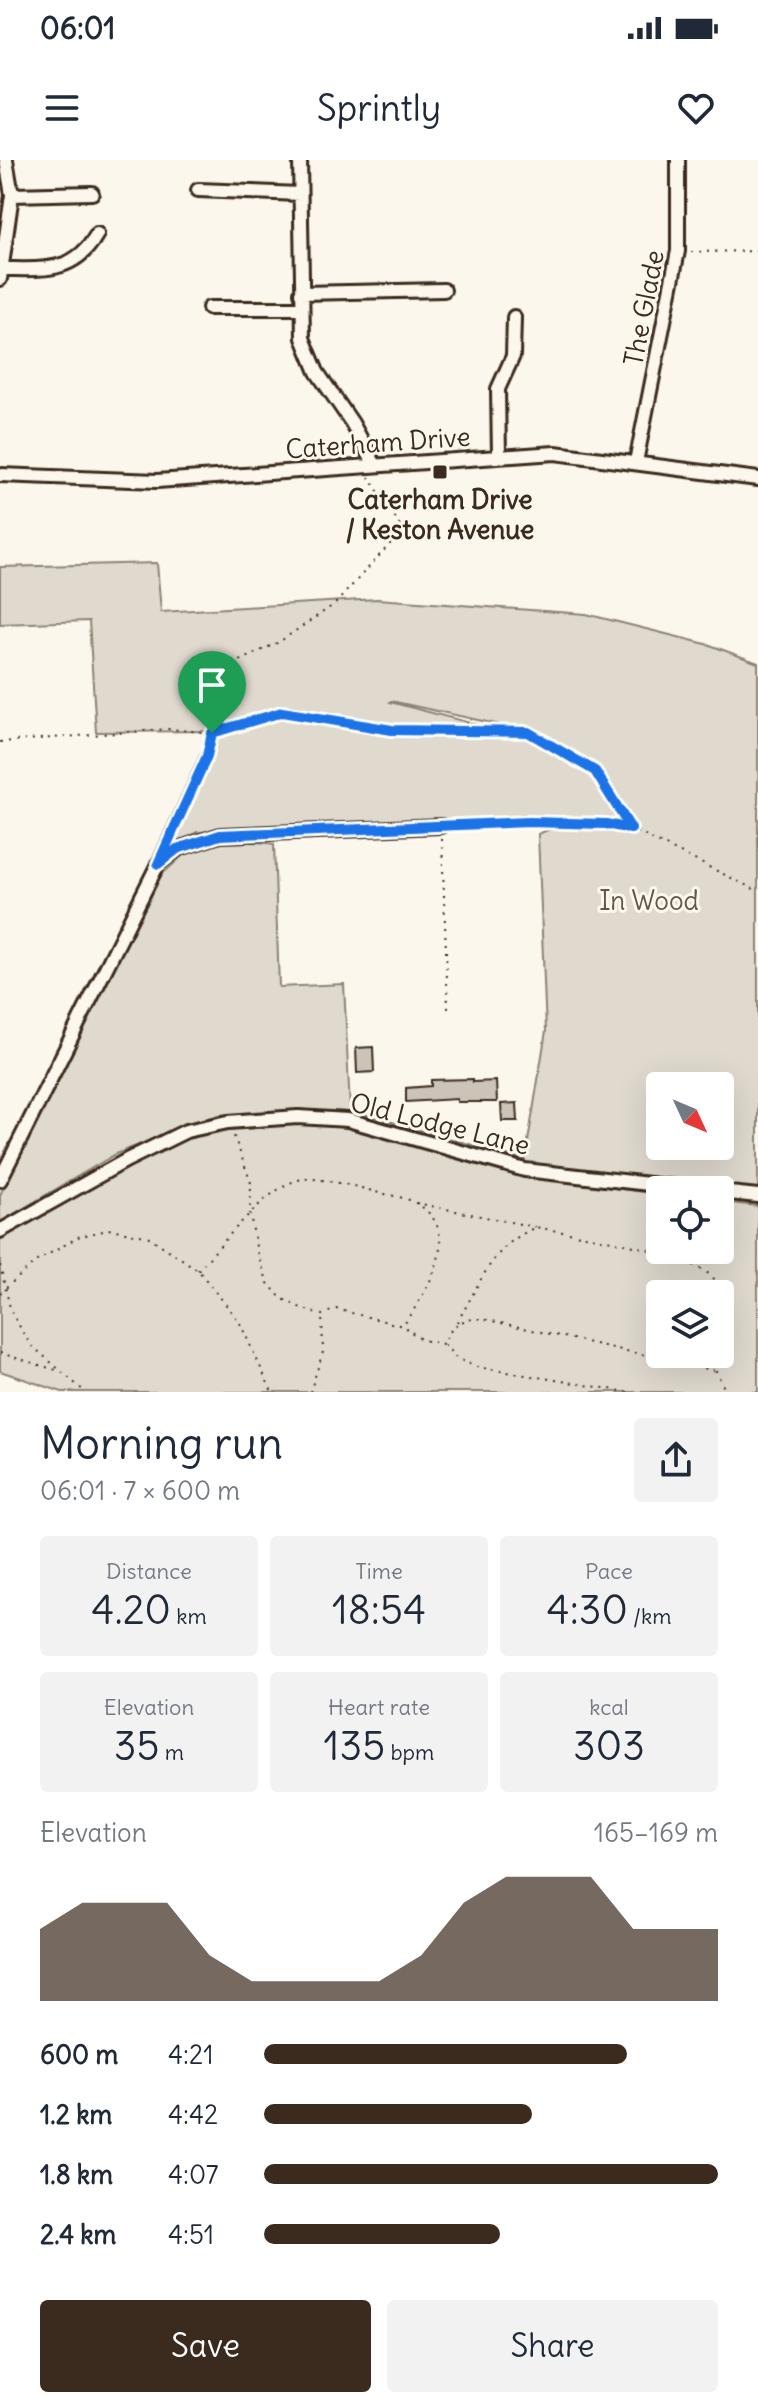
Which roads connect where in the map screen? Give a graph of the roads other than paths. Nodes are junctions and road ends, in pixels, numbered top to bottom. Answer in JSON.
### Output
{"nodes":[{"id":1,"x":6,"y":160,"type":"edge"},
{"id":2,"x":300,"y":160,"type":"edge"},
{"id":3,"x":678,"y":160,"type":"edge"},
{"id":4,"x":198,"y":190,"type":"dead end"},
{"id":5,"x":92,"y":193,"type":"dead end"},
{"id":6,"x":300,"y":194,"type":"junction"},
{"id":7,"x":12,"y":195,"type":"junction"},
{"id":8,"x":97,"y":234,"type":"dead end"},
{"id":9,"x":1,"y":274,"type":"edge"},
{"id":10,"x":444,"y":290,"type":"dead end"},
{"id":11,"x":301,"y":293,"type":"junction"},
{"id":12,"x":209,"y":308,"type":"dead end"},
{"id":13,"x":302,"y":308,"type":"junction"},
{"id":14,"x":514,"y":317,"type":"dead end"},
{"id":15,"x":499,"y":457,"type":"junction"},
{"id":16,"x":636,"y":462,"type":"junction"},
{"id":17,"x":368,"y":465,"type":"junction"},
{"id":18,"x":0,"y":475,"type":"edge"},
{"id":19,"x":758,"y":479,"type":"edge"},
{"id":20,"x":441,"y":826,"type":"road end"},
{"id":21,"x":0,"y":1180,"type":"edge"},
{"id":22,"x":646,"y":1184,"type":"edge"},
{"id":23,"x":734,"y":1193,"type":"edge"},
{"id":24,"x":758,"y":1196,"type":"edge"},
{"id":25,"x":0,"y":1231,"type":"edge"}],
"edges":[{"from":1,"to":7,"type":"street"},
{"from":2,"to":6,"type":"street"},
{"from":3,"to":16,"type":"street","name":"The Glade"},
{"from":4,"to":6,"type":"street"},
{"from":5,"to":7,"type":"street"},
{"from":6,"to":11,"type":"street"},
{"from":7,"to":9,"type":"street"},
{"from":8,"to":9,"type":"street"},
{"from":10,"to":11,"type":"street"},
{"from":11,"to":13,"type":"street"},
{"from":12,"to":13,"type":"street"},
{"from":13,"to":17,"type":"street"},
{"from":14,"to":15,"type":"street"},
{"from":15,"to":16,"type":"street","name":"Caterham Drive"},
{"from":15,"to":17,"type":"street","name":"Caterham Drive"},
{"from":16,"to":19,"type":"street","name":"Caterham Drive"},
{"from":17,"to":18,"type":"street","name":"Caterham Drive"},
{"from":20,"to":21,"type":"street"},
{"from":22,"to":25,"type":"street","name":"Old Lodge Lane"},
{"from":23,"to":24,"type":"street"}]}
